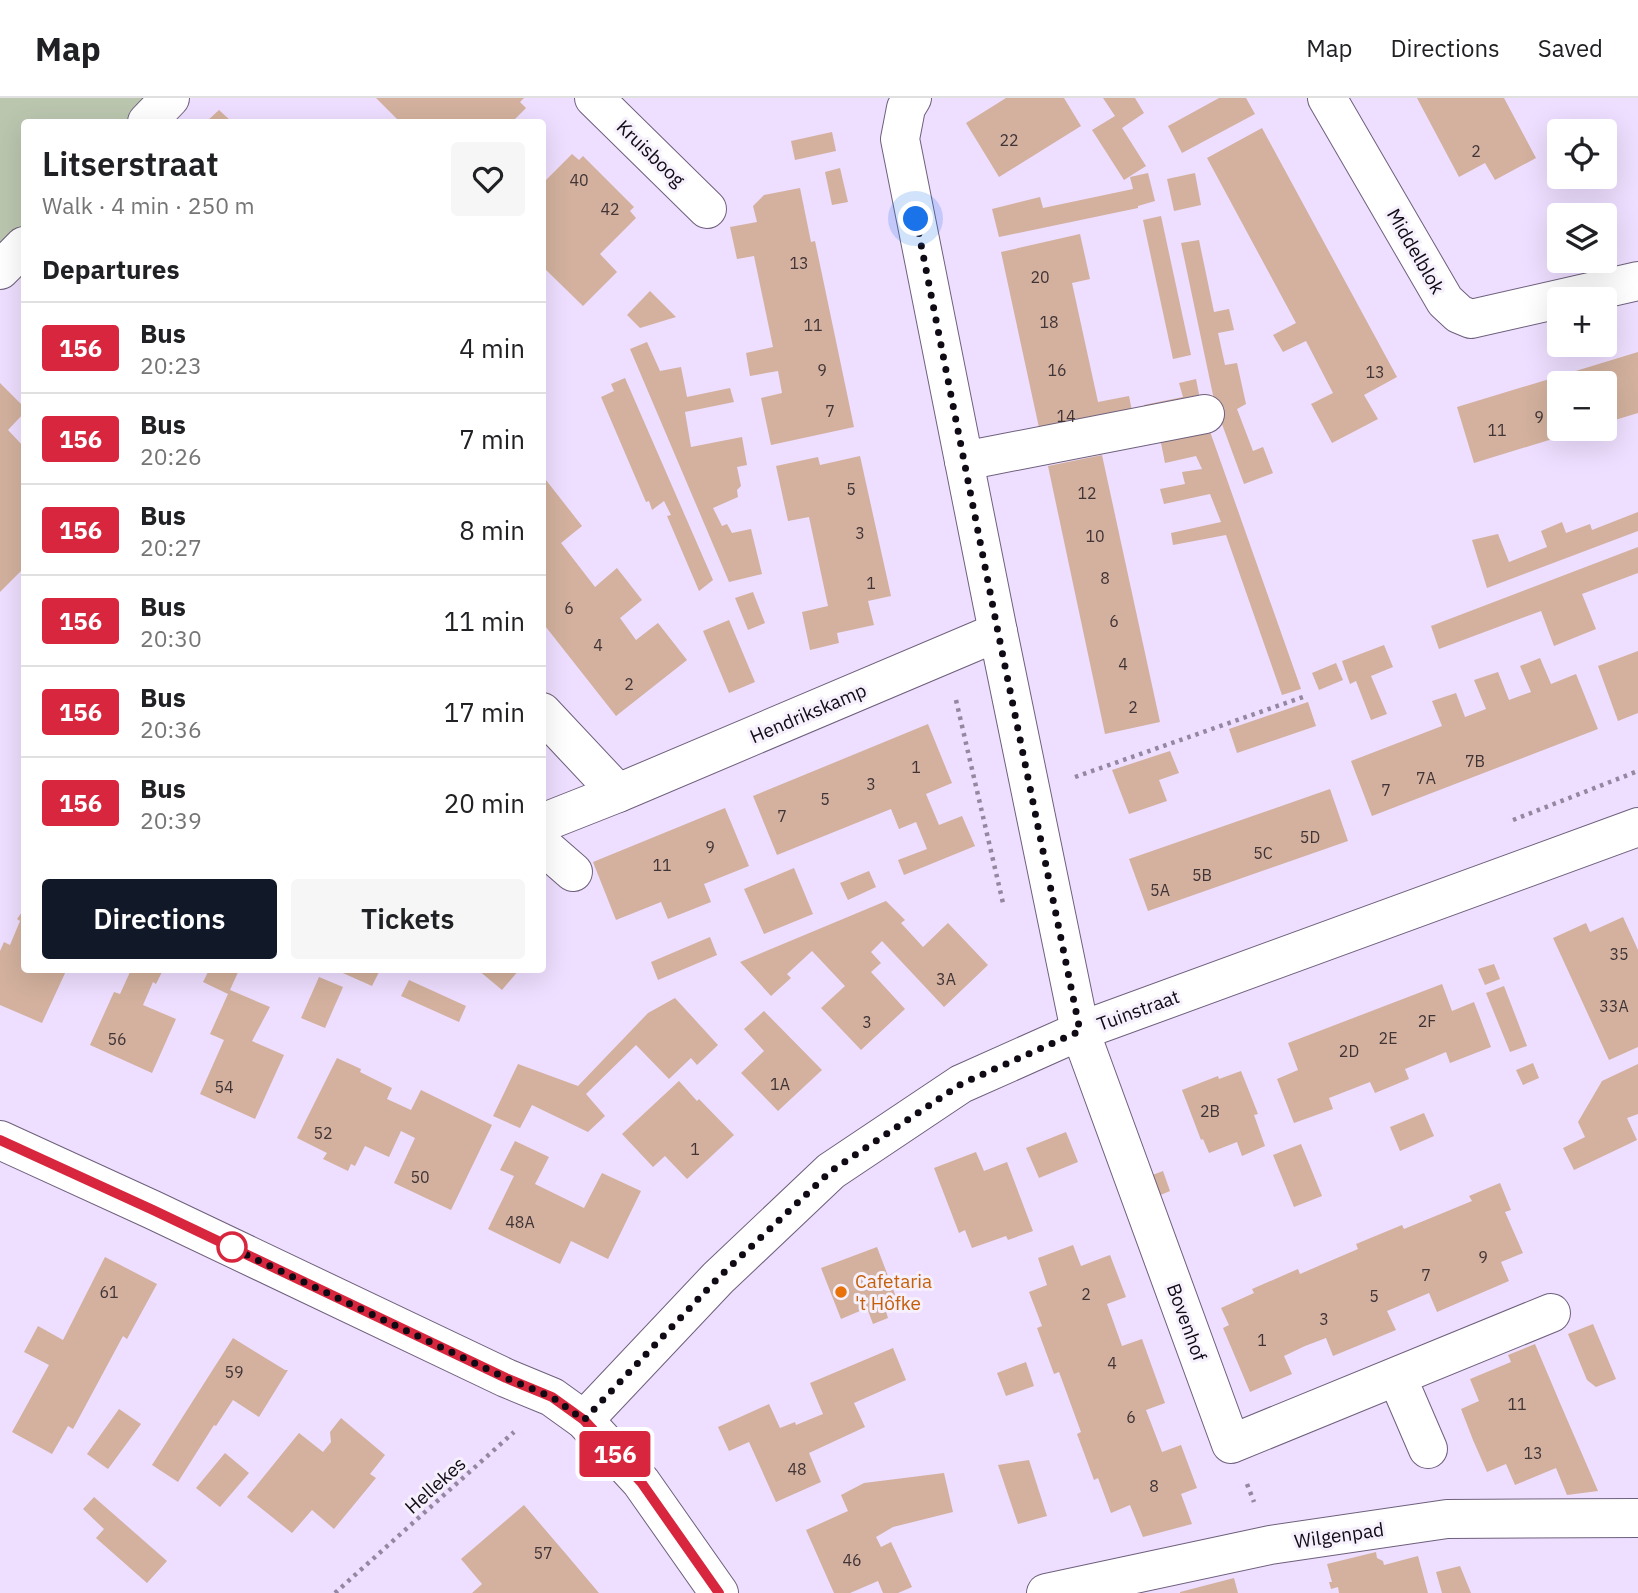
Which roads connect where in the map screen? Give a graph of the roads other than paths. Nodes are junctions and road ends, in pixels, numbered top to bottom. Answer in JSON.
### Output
{"nodes":[{"id":1,"x":170,"y":98,"type":"edge"},
{"id":2,"x":594,"y":98,"type":"edge"},
{"id":3,"x":912,"y":98,"type":"edge"},
{"id":4,"x":1327,"y":98,"type":"edge"},
{"id":5,"x":150,"y":119,"type":"edge"},
{"id":6,"x":707,"y":209,"type":"dead end"},
{"id":7,"x":21,"y":249,"type":"edge"},
{"id":8,"x":0,"y":270,"type":"edge"},
{"id":9,"x":1638,"y":281,"type":"edge"},
{"id":10,"x":1205,"y":414,"type":"dead end"},
{"id":11,"x":964,"y":461,"type":"junction"},
{"id":12,"x":998,"y":632,"type":"junction"},
{"id":13,"x":546,"y":716,"type":"edge"},
{"id":14,"x":618,"y":793,"type":"junction"},
{"id":15,"x":546,"y":821,"type":"edge"},
{"id":16,"x":1638,"y":827,"type":"edge"},
{"id":17,"x":546,"y":848,"type":"edge"},
{"id":18,"x":573,"y":872,"type":"dead end"},
{"id":19,"x":1080,"y":1031,"type":"junction"},
{"id":20,"x":0,"y":1140,"type":"edge"},
{"id":21,"x":1551,"y":1313,"type":"dead end"},
{"id":22,"x":1397,"y":1377,"type":"junction"},
{"id":23,"x":584,"y":1420,"type":"junction"},
{"id":24,"x":1428,"y":1448,"type":"dead end"},
{"id":25,"x":1638,"y":1518,"type":"edge"},
{"id":26,"x":719,"y":1593,"type":"edge"},
{"id":27,"x":1046,"y":1593,"type":"edge"}],
"edges":[{"from":1,"to":5,"type":"street"},
{"from":2,"to":6,"type":"street","name":"Kruisboog"},
{"from":3,"to":11,"type":"street","name":"Bovenhof"},
{"from":4,"to":9,"type":"street","name":"Middelblok"},
{"from":7,"to":8,"type":"street"},
{"from":10,"to":11,"type":"street"},
{"from":11,"to":12,"type":"street","name":"Bovenhof"},
{"from":12,"to":14,"type":"street","name":"Hendrikskamp"},
{"from":12,"to":19,"type":"street","name":"Bovenhof"},
{"from":13,"to":14,"type":"street"},
{"from":14,"to":15,"type":"street","name":"Hendrikskamp"},
{"from":16,"to":19,"type":"street","name":"Tuinstraat"},
{"from":17,"to":18,"type":"street"},
{"from":19,"to":22,"type":"street","name":"Bovenhof"},
{"from":19,"to":23,"type":"street","name":"Tuinstraat"},
{"from":20,"to":23,"type":"street"},
{"from":21,"to":22,"type":"street"},
{"from":22,"to":24,"type":"street"},
{"from":23,"to":26,"type":"street"},
{"from":25,"to":27,"type":"street","name":"Wilgenpad"}]}
